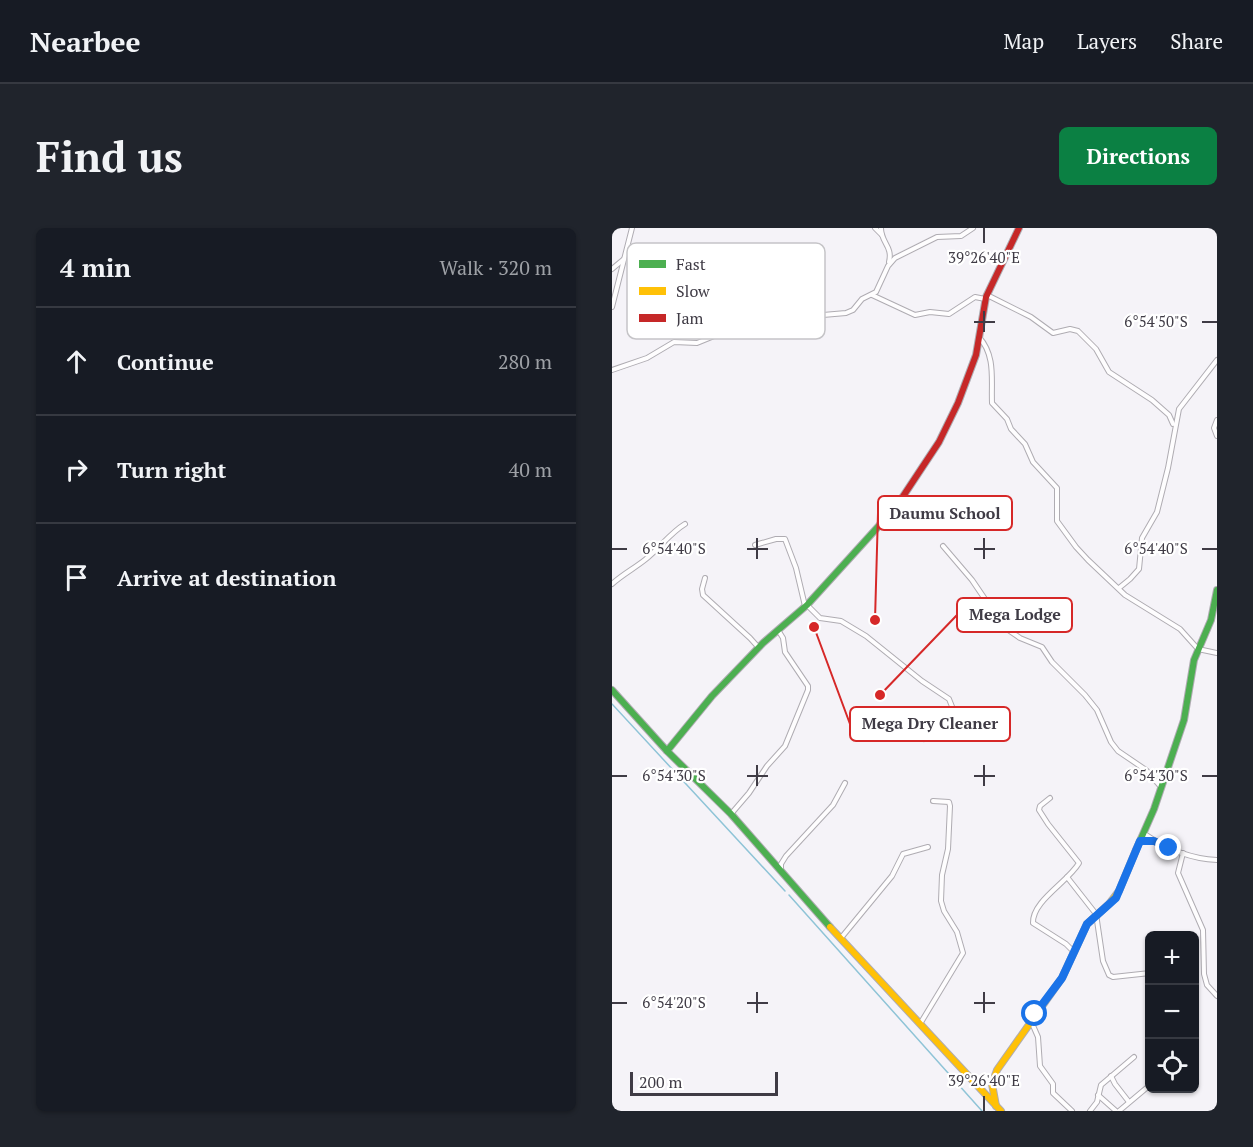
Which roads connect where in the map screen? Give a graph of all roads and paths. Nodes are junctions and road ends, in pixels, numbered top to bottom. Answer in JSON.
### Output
{"nodes":[{"id":1,"x":632,"y":228,"type":"edge"},
{"id":2,"x":875,"y":228,"type":"edge"},
{"id":3,"x":881,"y":228,"type":"edge"},
{"id":4,"x":974,"y":228,"type":"edge"},
{"id":5,"x":1019,"y":228,"type":"edge"},
{"id":6,"x":882,"y":236,"type":"junction"},
{"id":7,"x":628,"y":243,"type":"edge"},
{"id":8,"x":627,"y":247,"type":"edge"},
{"id":9,"x":624,"y":259,"type":"junction"},
{"id":10,"x":888,"y":266,"type":"junction"},
{"id":11,"x":612,"y":269,"type":"edge"},
{"id":12,"x":871,"y":295,"type":"junction"},
{"id":13,"x":986,"y":297,"type":"junction"},
{"id":14,"x":612,"y":307,"type":"edge"},
{"id":15,"x":825,"y":315,"type":"edge"},
{"id":16,"x":979,"y":336,"type":"junction"},
{"id":17,"x":707,"y":339,"type":"edge"},
{"id":18,"x":1217,"y":360,"type":"edge"},
{"id":19,"x":612,"y":369,"type":"edge"},
{"id":20,"x":1217,"y":420,"type":"edge"},
{"id":21,"x":1174,"y":427,"type":"junction"},
{"id":22,"x":1217,"y":436,"type":"edge"},
{"id":23,"x":685,"y":524,"type":"dead end"},
{"id":24,"x":755,"y":545,"type":"dead end"},
{"id":25,"x":943,"y":546,"type":"dead end"},
{"id":26,"x":705,"y":578,"type":"dead end"},
{"id":27,"x":612,"y":584,"type":"edge"},
{"id":28,"x":1119,"y":588,"type":"junction"},
{"id":29,"x":1217,"y":590,"type":"edge"},
{"id":30,"x":806,"y":606,"type":"junction"},
{"id":31,"x":778,"y":630,"type":"junction"},
{"id":32,"x":759,"y":649,"type":"junction"},
{"id":33,"x":1198,"y":649,"type":"junction"},
{"id":34,"x":1217,"y":653,"type":"edge"},
{"id":35,"x":612,"y":690,"type":"edge"},
{"id":36,"x":924,"y":739,"type":"dead end"},
{"id":37,"x":667,"y":751,"type":"junction"},
{"id":38,"x":845,"y":783,"type":"dead end"},
{"id":39,"x":1161,"y":787,"type":"junction"},
{"id":40,"x":1050,"y":798,"type":"dead end"},
{"id":41,"x":933,"y":801,"type":"dead end"},
{"id":42,"x":731,"y":814,"type":"junction"},
{"id":43,"x":1143,"y":833,"type":"junction"},
{"id":44,"x":1140,"y":841,"type":"junction"},
{"id":45,"x":1154,"y":841,"type":"junction"},
{"id":46,"x":928,"y":847,"type":"dead end"},
{"id":47,"x":1183,"y":853,"type":"junction"},
{"id":48,"x":1217,"y":860,"type":"edge"},
{"id":49,"x":781,"y":871,"type":"junction"},
{"id":50,"x":1068,"y":877,"type":"junction"},
{"id":51,"x":1096,"y":914,"type":"junction"},
{"id":52,"x":841,"y":938,"type":"junction"},
{"id":53,"x":1074,"y":952,"type":"junction"},
{"id":54,"x":1145,"y":973,"type":"edge"},
{"id":55,"x":1217,"y":996,"type":"edge"},
{"id":56,"x":1031,"y":1020,"type":"junction"},
{"id":57,"x":920,"y":1024,"type":"junction"},
{"id":58,"x":1134,"y":1057,"type":"dead end"},
{"id":59,"x":1111,"y":1075,"type":"junction"},
{"id":60,"x":1145,"y":1088,"type":"edge"},
{"id":61,"x":1098,"y":1095,"type":"junction"},
{"id":62,"x":1129,"y":1102,"type":"junction"},
{"id":63,"x":998,"y":1108,"type":"edge"},
{"id":64,"x":1072,"y":1111,"type":"edge"},
{"id":65,"x":1090,"y":1111,"type":"edge"},
{"id":66,"x":1117,"y":1111,"type":"edge"}],
"edges":[{"from":1,"to":7,"type":"street"},
{"from":2,"to":6,"type":"street"},
{"from":3,"to":6,"type":"street"},
{"from":4,"to":10,"type":"street"},
{"from":5,"to":13,"type":"street"},
{"from":6,"to":10,"type":"street"},
{"from":8,"to":9,"type":"street"},
{"from":9,"to":11,"type":"street"},
{"from":9,"to":14,"type":"street"},
{"from":10,"to":12,"type":"street"},
{"from":12,"to":13,"type":"street"},
{"from":12,"to":15,"type":"street"},
{"from":13,"to":16,"type":"street"},
{"from":13,"to":21,"type":"street"},
{"from":16,"to":28,"type":"street"},
{"from":16,"to":30,"type":"street"},
{"from":17,"to":19,"type":"street"},
{"from":18,"to":21,"type":"street"},
{"from":20,"to":22,"type":"street"},
{"from":21,"to":28,"type":"street"},
{"from":23,"to":27,"type":"street"},
{"from":24,"to":30,"type":"street"},
{"from":25,"to":39,"type":"street"},
{"from":26,"to":32,"type":"street"},
{"from":28,"to":33,"type":"street"},
{"from":29,"to":33,"type":"street"},
{"from":30,"to":31,"type":"street"},
{"from":30,"to":36,"type":"street"},
{"from":31,"to":32,"type":"street"},
{"from":31,"to":42,"type":"street"},
{"from":32,"to":37,"type":"street"},
{"from":33,"to":34,"type":"street"},
{"from":33,"to":39,"type":"street"},
{"from":35,"to":37,"type":"street"},
{"from":37,"to":42,"type":"street"},
{"from":38,"to":49,"type":"street"},
{"from":39,"to":43,"type":"street"},
{"from":40,"to":50,"type":"street"},
{"from":41,"to":57,"type":"street"},
{"from":42,"to":49,"type":"street"},
{"from":43,"to":44,"type":"street"},
{"from":43,"to":45,"type":"street"},
{"from":44,"to":45,"type":"street"},
{"from":44,"to":51,"type":"street"},
{"from":45,"to":47,"type":"street"},
{"from":46,"to":52,"type":"street"},
{"from":47,"to":48,"type":"street"},
{"from":47,"to":55,"type":"street"},
{"from":49,"to":52,"type":"street"},
{"from":50,"to":51,"type":"street"},
{"from":50,"to":53,"type":"street"},
{"from":51,"to":53,"type":"street"},
{"from":51,"to":54,"type":"street"},
{"from":52,"to":57,"type":"street"},
{"from":53,"to":56,"type":"street"},
{"from":56,"to":63,"type":"street"},
{"from":56,"to":64,"type":"street"},
{"from":57,"to":63,"type":"street"},
{"from":58,"to":59,"type":"street"},
{"from":59,"to":61,"type":"street"},
{"from":59,"to":62,"type":"street"},
{"from":60,"to":62,"type":"street"},
{"from":61,"to":65,"type":"street"},
{"from":61,"to":66,"type":"street"},
{"from":62,"to":66,"type":"street"}]}
